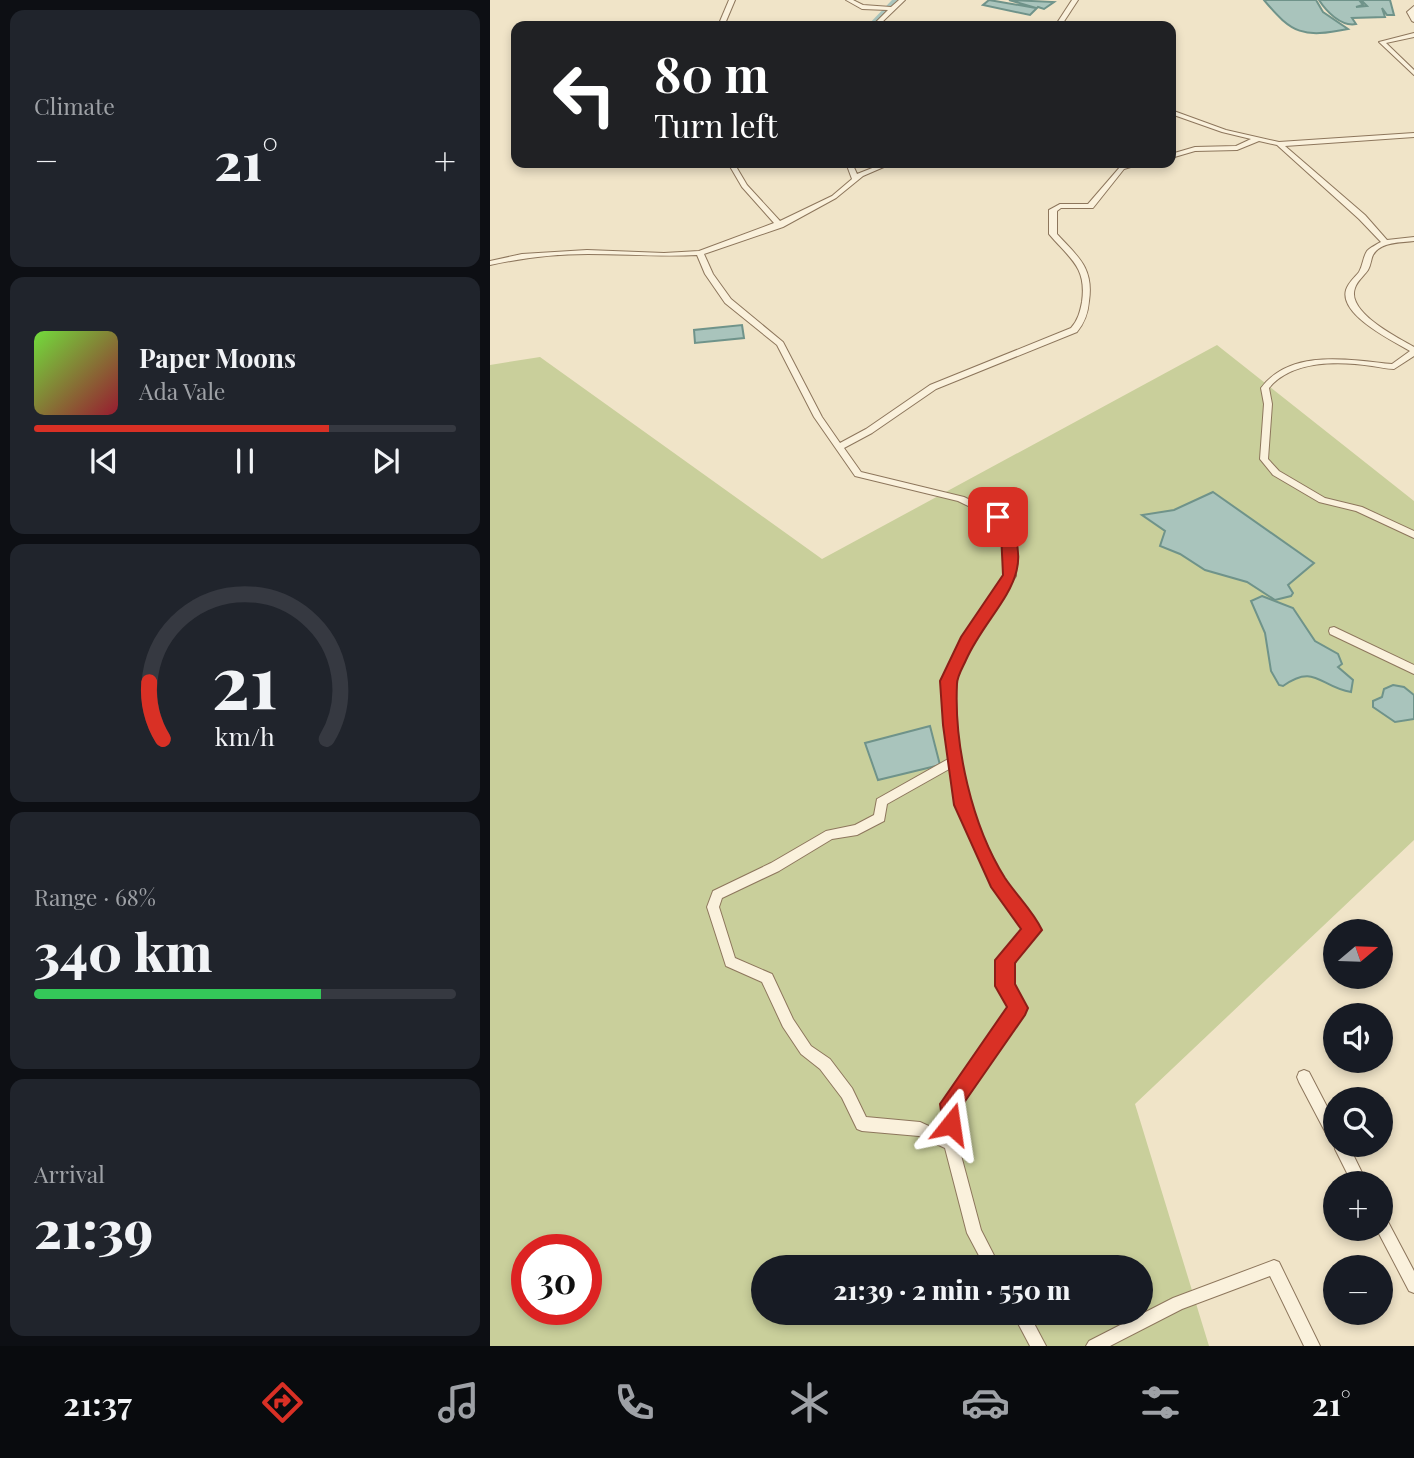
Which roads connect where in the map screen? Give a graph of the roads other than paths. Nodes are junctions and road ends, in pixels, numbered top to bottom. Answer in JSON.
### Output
{"nodes":[{"id":1,"x":732,"y":0,"type":"edge"},
{"id":2,"x":849,"y":0,"type":"edge"},
{"id":3,"x":902,"y":0,"type":"edge"},
{"id":4,"x":1075,"y":0,"type":"edge"},
{"id":5,"x":1414,"y":8,"type":"edge"},
{"id":6,"x":894,"y":9,"type":"junction"},
{"id":7,"x":1414,"y":20,"type":"edge"},
{"id":8,"x":724,"y":21,"type":"edge"},
{"id":9,"x":881,"y":21,"type":"edge"},
{"id":10,"x":1061,"y":21,"type":"edge"},
{"id":11,"x":1414,"y":35,"type":"edge"},
{"id":12,"x":1412,"y":70,"type":"edge"},
{"id":13,"x":1176,"y":114,"type":"edge"},
{"id":14,"x":1414,"y":135,"type":"edge"},
{"id":15,"x":1258,"y":139,"type":"junction"},
{"id":16,"x":1279,"y":144,"type":"junction"},
{"id":17,"x":1176,"y":155,"type":"edge"},
{"id":18,"x":734,"y":168,"type":"edge"},
{"id":19,"x":851,"y":168,"type":"edge"},
{"id":20,"x":879,"y":168,"type":"edge"},
{"id":21,"x":1122,"y":168,"type":"edge"},
{"id":22,"x":856,"y":179,"type":"junction"},
{"id":23,"x":780,"y":225,"type":"junction"},
{"id":24,"x":1414,"y":239,"type":"edge"},
{"id":25,"x":1385,"y":242,"type":"junction"},
{"id":26,"x":701,"y":253,"type":"junction"},
{"id":27,"x":490,"y":263,"type":"edge"},
{"id":28,"x":1414,"y":351,"type":"edge"},
{"id":29,"x":839,"y":447,"type":"junction"},
{"id":30,"x":1414,"y":535,"type":"edge"},
{"id":31,"x":1334,"y":631,"type":"dead end"},
{"id":32,"x":1414,"y":670,"type":"edge"},
{"id":33,"x":956,"y":760,"type":"junction"},
{"id":34,"x":1304,"y":1077,"type":"dead end"},
{"id":35,"x":1323,"y":1113,"type":"edge"},
{"id":36,"x":951,"y":1144,"type":"junction"},
{"id":37,"x":1390,"y":1241,"type":"edge"},
{"id":38,"x":986,"y":1255,"type":"edge"},
{"id":39,"x":1414,"y":1286,"type":"edge"},
{"id":40,"x":1026,"y":1325,"type":"edge"},
{"id":41,"x":1038,"y":1346,"type":"edge"},
{"id":42,"x":1094,"y":1346,"type":"edge"},
{"id":43,"x":1312,"y":1346,"type":"edge"}],
"edges":[{"from":1,"to":8,"type":"street"},
{"from":2,"to":6,"type":"street"},
{"from":3,"to":6,"type":"street"},
{"from":4,"to":10,"type":"street"},
{"from":5,"to":7,"type":"street"},
{"from":6,"to":9,"type":"street"},
{"from":11,"to":12,"type":"street"},
{"from":13,"to":15,"type":"street"},
{"from":14,"to":16,"type":"street"},
{"from":15,"to":16,"type":"street"},
{"from":15,"to":17,"type":"street"},
{"from":16,"to":25,"type":"street"},
{"from":18,"to":23,"type":"street"},
{"from":19,"to":22,"type":"street"},
{"from":20,"to":22,"type":"street"},
{"from":21,"to":29,"type":"street"},
{"from":22,"to":23,"type":"street"},
{"from":23,"to":26,"type":"street"},
{"from":24,"to":25,"type":"street"},
{"from":25,"to":28,"type":"street"},
{"from":26,"to":27,"type":"street"},
{"from":26,"to":29,"type":"street"},
{"from":28,"to":30,"type":"street"},
{"from":29,"to":33,"type":"street"},
{"from":31,"to":32,"type":"street"},
{"from":33,"to":36,"type":"street"},
{"from":33,"to":36,"type":"street"},
{"from":34,"to":35,"type":"street"},
{"from":36,"to":38,"type":"street"},
{"from":37,"to":39,"type":"street"},
{"from":40,"to":41,"type":"street"},
{"from":42,"to":43,"type":"street"}]}
